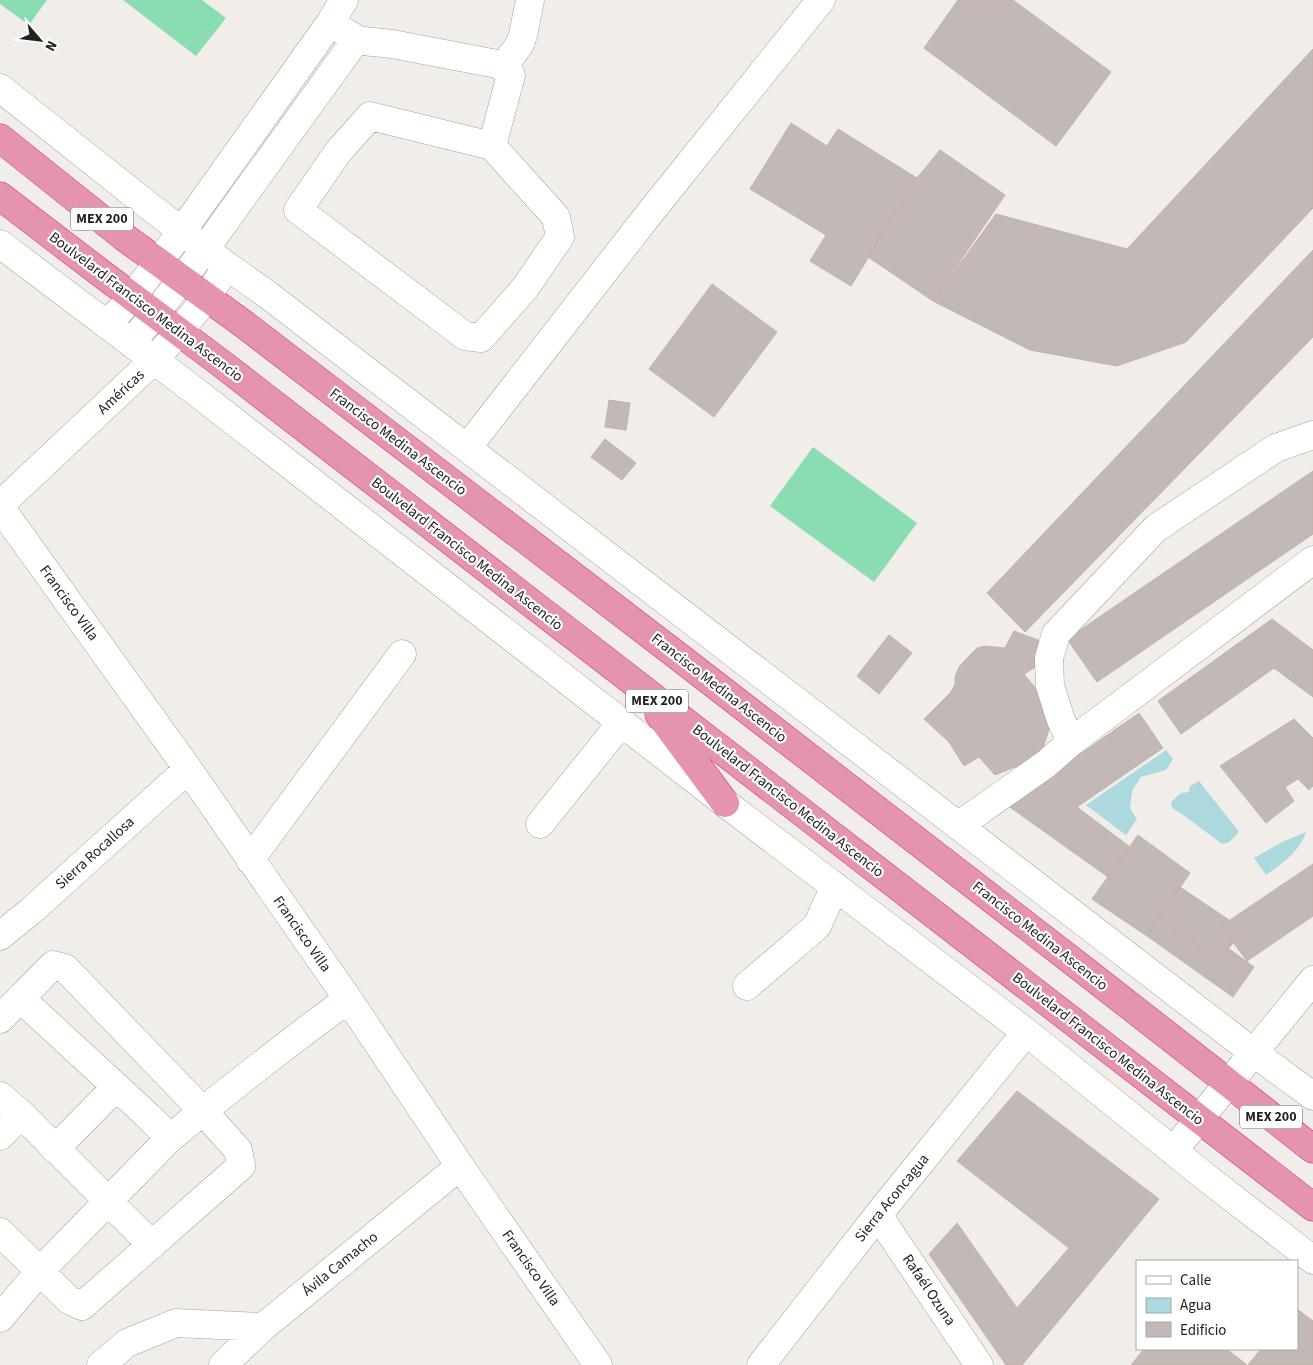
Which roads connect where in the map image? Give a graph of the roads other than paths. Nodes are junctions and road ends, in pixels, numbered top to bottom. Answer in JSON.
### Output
{"nodes":[{"id":1,"x":344,"y":0,"type":"edge"},
{"id":2,"x":530,"y":0,"type":"edge"},
{"id":3,"x":821,"y":0,"type":"edge"},
{"id":4,"x":330,"y":23,"type":"junction"},
{"id":5,"x":354,"y":40,"type":"junction"},
{"id":6,"x":503,"y":67,"type":"junction"},
{"id":7,"x":0,"y":88,"type":"edge"},
{"id":8,"x":0,"y":138,"type":"edge"},
{"id":9,"x":492,"y":146,"type":"junction"},
{"id":10,"x":0,"y":196,"type":"edge"},
{"id":11,"x":182,"y":231,"type":"junction"},
{"id":12,"x":0,"y":244,"type":"edge"},
{"id":13,"x":205,"y":249,"type":"junction"},
{"id":14,"x":159,"y":262,"type":"junction"},
{"id":15,"x":227,"y":266,"type":"junction"},
{"id":16,"x":182,"y":278,"type":"junction"},
{"id":17,"x":132,"y":296,"type":"junction"},
{"id":18,"x":207,"y":297,"type":"junction"},
{"id":19,"x":155,"y":314,"type":"junction"},
{"id":20,"x":107,"y":325,"type":"junction"},
{"id":21,"x":179,"y":332,"type":"junction"},
{"id":22,"x":131,"y":343,"type":"junction"},
{"id":23,"x":154,"y":360,"type":"junction"},
{"id":24,"x":1313,"y":435,"type":"edge"},
{"id":25,"x":467,"y":448,"type":"junction"},
{"id":26,"x":0,"y":506,"type":"edge"},
{"id":27,"x":1313,"y":560,"type":"edge"},
{"id":28,"x":402,"y":654,"type":"dead end"},
{"id":29,"x":637,"y":685,"type":"junction"},
{"id":30,"x":622,"y":722,"type":"junction"},
{"id":31,"x":1071,"y":742,"type":"junction"},
{"id":32,"x":188,"y":769,"type":"junction"},
{"id":33,"x":726,"y":802,"type":"junction"},
{"id":34,"x":540,"y":824,"type":"dead end"},
{"id":35,"x":958,"y":826,"type":"junction"},
{"id":36,"x":250,"y":860,"type":"junction"},
{"id":37,"x":835,"y":886,"type":"junction"},
{"id":38,"x":0,"y":936,"type":"edge"},
{"id":39,"x":1313,"y":980,"type":"edge"},
{"id":40,"x":747,"y":986,"type":"dead end"},
{"id":41,"x":20,"y":998,"type":"junction"},
{"id":42,"x":348,"y":999,"type":"junction"},
{"id":43,"x":0,"y":1019,"type":"edge"},
{"id":44,"x":1026,"y":1032,"type":"junction"},
{"id":45,"x":1254,"y":1053,"type":"junction"},
{"id":46,"x":1229,"y":1084,"type":"junction"},
{"id":47,"x":116,"y":1087,"type":"junction"},
{"id":48,"x":0,"y":1096,"type":"edge"},
{"id":49,"x":1313,"y":1096,"type":"edge"},
{"id":50,"x":203,"y":1111,"type":"junction"},
{"id":51,"x":21,"y":1114,"type":"junction"},
{"id":52,"x":1199,"y":1120,"type":"junction"},
{"id":53,"x":0,"y":1136,"type":"edge"},
{"id":54,"x":170,"y":1138,"type":"junction"},
{"id":55,"x":56,"y":1149,"type":"junction"},
{"id":56,"x":1313,"y":1149,"type":"edge"},
{"id":57,"x":1173,"y":1151,"type":"junction"},
{"id":58,"x":460,"y":1166,"type":"junction"},
{"id":59,"x":109,"y":1200,"type":"junction"},
{"id":60,"x":1313,"y":1207,"type":"edge"},
{"id":61,"x":878,"y":1215,"type":"junction"},
{"id":62,"x":0,"y":1232,"type":"edge"},
{"id":63,"x":152,"y":1245,"type":"junction"},
{"id":64,"x":1313,"y":1260,"type":"edge"},
{"id":65,"x":40,"y":1271,"type":"junction"},
{"id":66,"x":0,"y":1318,"type":"edge"},
{"id":67,"x":263,"y":1327,"type":"junction"},
{"id":68,"x":101,"y":1365,"type":"edge"},
{"id":69,"x":223,"y":1365,"type":"edge"},
{"id":70,"x":598,"y":1365,"type":"edge"},
{"id":71,"x":761,"y":1365,"type":"edge"},
{"id":72,"x":979,"y":1365,"type":"edge"}],
"edges":[{"from":1,"to":4,"type":"street"},
{"from":2,"to":6,"type":"street"},
{"from":3,"to":25,"type":"street"},
{"from":4,"to":5,"type":"street"},
{"from":4,"to":11,"type":"street"},
{"from":5,"to":6,"type":"street"},
{"from":5,"to":13,"type":"street"},
{"from":6,"to":9,"type":"street"},
{"from":7,"to":11,"type":"street"},
{"from":8,"to":14,"type":"highway","number":"MEX 200"},
{"from":9,"to":9,"type":"street"},
{"from":10,"to":17,"type":"highway","name":"Boulvelard Francisco Medina Ascencio","number":"MEX 200"},
{"from":11,"to":13,"type":"street"},
{"from":11,"to":14,"type":"street"},
{"from":12,"to":20,"type":"street"},
{"from":13,"to":15,"type":"street"},
{"from":13,"to":16,"type":"street"},
{"from":14,"to":16,"type":"highway","number":"MEX 200"},
{"from":14,"to":17,"type":"street"},
{"from":15,"to":18,"type":"street","name":"Américas"},
{"from":15,"to":25,"type":"street"},
{"from":16,"to":18,"type":"highway","number":"MEX 200"},
{"from":16,"to":19,"type":"street"},
{"from":17,"to":19,"type":"highway","name":"Boulvelard Francisco Medina Ascencio","number":"MEX 200"},
{"from":17,"to":20,"type":"street"},
{"from":18,"to":21,"type":"street","name":"Américas"},
{"from":18,"to":46,"type":"highway","name":"Francisco Medina Ascencio","number":"MEX 200"},
{"from":19,"to":21,"type":"highway","name":"Boulvelard Francisco Medina Ascencio","number":"MEX 200"},
{"from":19,"to":22,"type":"street"},
{"from":20,"to":22,"type":"street"},
{"from":21,"to":23,"type":"street","name":"Américas"},
{"from":21,"to":29,"type":"highway","name":"Boulvelard Francisco Medina Ascencio","number":"MEX 200"},
{"from":22,"to":23,"type":"street"},
{"from":23,"to":26,"type":"street","name":"Américas"},
{"from":23,"to":30,"type":"street"},
{"from":24,"to":31,"type":"street"},
{"from":25,"to":35,"type":"street"},
{"from":26,"to":32,"type":"street","name":"Francisco Villa"},
{"from":27,"to":31,"type":"street"},
{"from":28,"to":36,"type":"street"},
{"from":29,"to":33,"type":"highway"},
{"from":29,"to":52,"type":"highway","name":"Boulvelard Francisco Medina Ascencio","number":"MEX 200"},
{"from":30,"to":33,"type":"street"},
{"from":30,"to":34,"type":"street"},
{"from":31,"to":35,"type":"street"},
{"from":32,"to":36,"type":"street","name":"Francisco Villa"},
{"from":32,"to":38,"type":"street","name":"Sierra Rocallosa"},
{"from":33,"to":37,"type":"street"},
{"from":35,"to":45,"type":"street"},
{"from":36,"to":42,"type":"street","name":"Francisco Villa"},
{"from":37,"to":40,"type":"street"},
{"from":37,"to":44,"type":"street"},
{"from":39,"to":45,"type":"street"},
{"from":41,"to":43,"type":"street"},
{"from":41,"to":47,"type":"street"},
{"from":41,"to":50,"type":"street"},
{"from":42,"to":50,"type":"street"},
{"from":42,"to":58,"type":"street","name":"Francisco Villa"},
{"from":44,"to":57,"type":"street"},
{"from":44,"to":61,"type":"street","name":"Sierra Aconcagua"},
{"from":45,"to":46,"type":"street"},
{"from":45,"to":49,"type":"street"},
{"from":46,"to":52,"type":"street"},
{"from":46,"to":56,"type":"highway","number":"MEX 200"},
{"from":47,"to":54,"type":"street"},
{"from":47,"to":55,"type":"street"},
{"from":48,"to":51,"type":"street"},
{"from":50,"to":54,"type":"street"},
{"from":50,"to":63,"type":"street"},
{"from":51,"to":53,"type":"street"},
{"from":51,"to":55,"type":"street"},
{"from":52,"to":57,"type":"street"},
{"from":52,"to":60,"type":"highway","name":"Boulvelard Francisco Medina Ascencio","number":"MEX 200"},
{"from":54,"to":59,"type":"street"},
{"from":55,"to":59,"type":"street"},
{"from":57,"to":64,"type":"street"},
{"from":58,"to":67,"type":"street","name":"Ávila Camacho"},
{"from":58,"to":70,"type":"street","name":"Francisco Villa"},
{"from":59,"to":63,"type":"street"},
{"from":59,"to":65,"type":"street"},
{"from":61,"to":71,"type":"street","name":"Sierra Aconcagua"},
{"from":61,"to":72,"type":"street","name":"Rafaél Ozuna"},
{"from":62,"to":65,"type":"street"},
{"from":63,"to":65,"type":"street"},
{"from":65,"to":66,"type":"street"},
{"from":67,"to":68,"type":"street"},
{"from":67,"to":69,"type":"street","name":"Ávila Camacho"}]}
